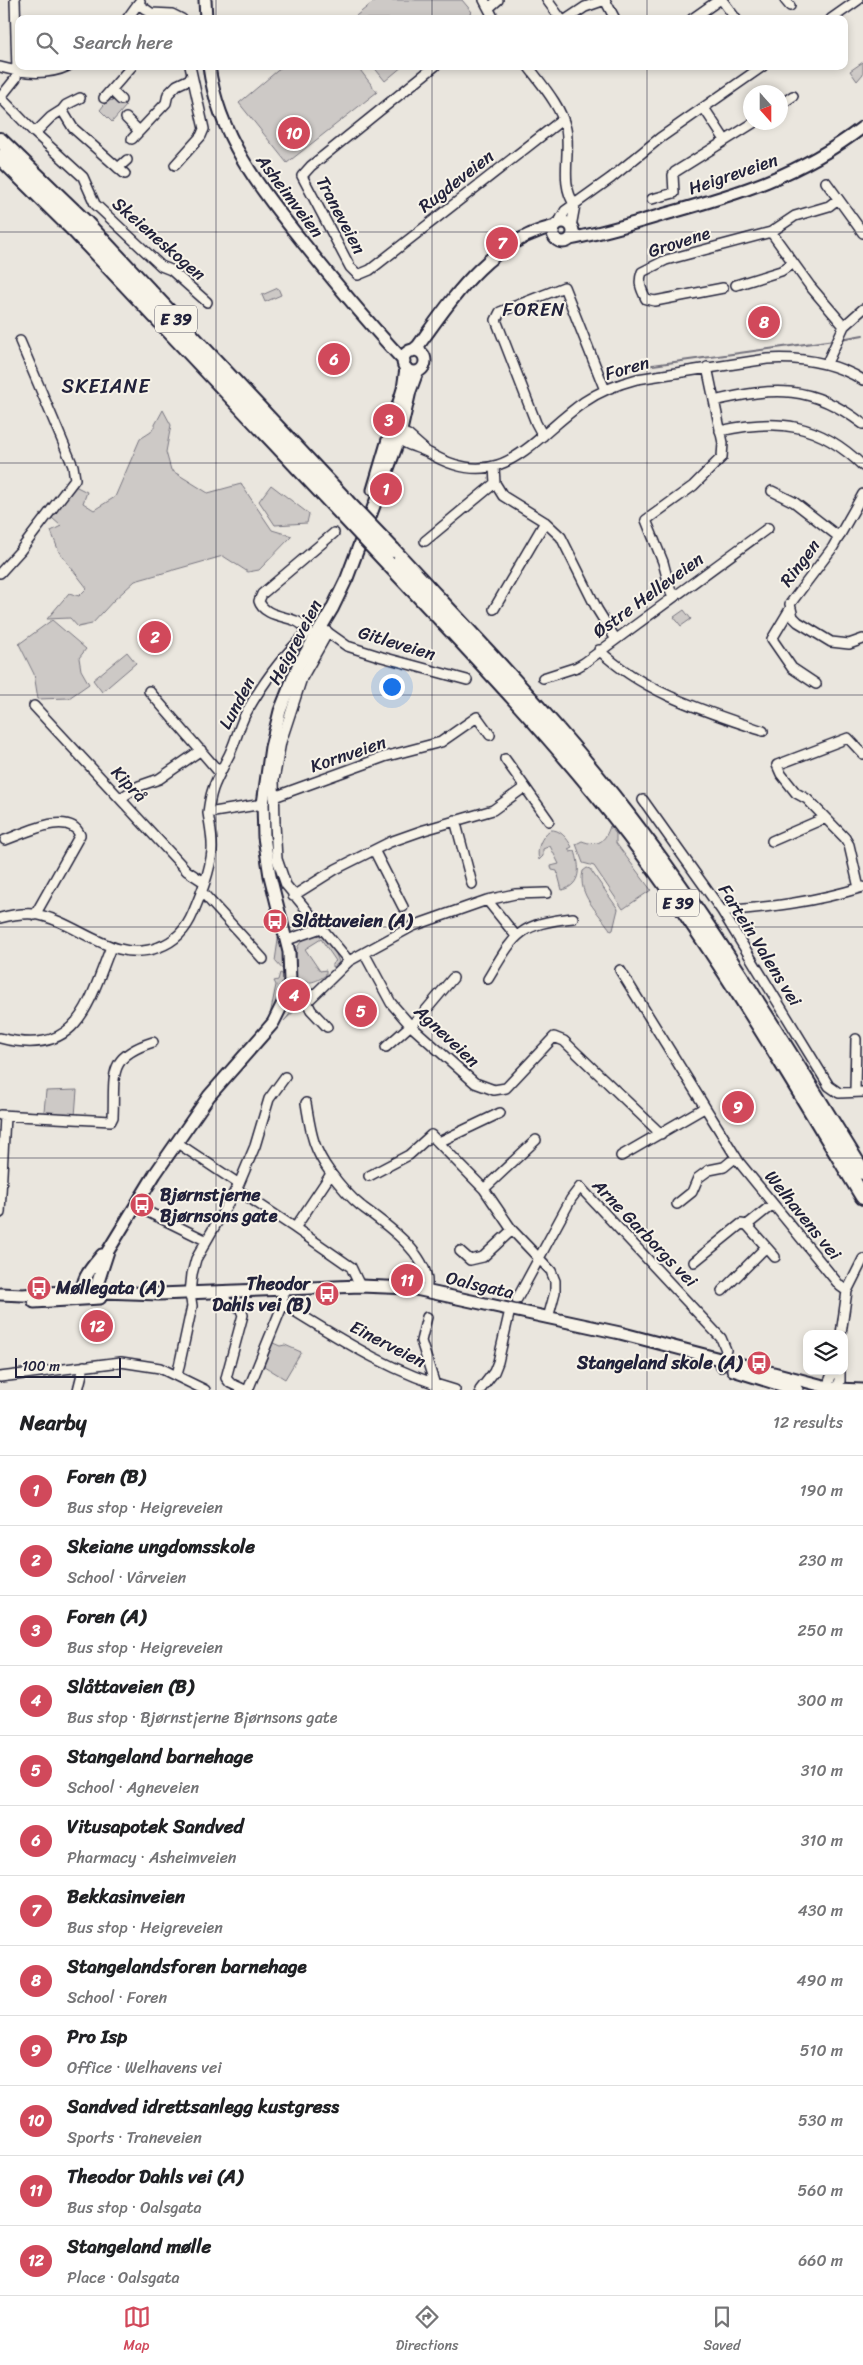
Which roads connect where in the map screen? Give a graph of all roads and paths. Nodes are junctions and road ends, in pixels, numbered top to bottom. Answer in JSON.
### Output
{"nodes":[{"id":1,"x":15,"y":0,"type":"edge"},
{"id":2,"x":205,"y":0,"type":"edge"},
{"id":3,"x":210,"y":0,"type":"edge"},
{"id":4,"x":484,"y":0,"type":"edge"},
{"id":5,"x":498,"y":0,"type":"edge"},
{"id":6,"x":547,"y":0,"type":"edge"},
{"id":7,"x":605,"y":0,"type":"edge"},
{"id":8,"x":720,"y":0,"type":"edge"},
{"id":9,"x":858,"y":0,"type":"edge"},
{"id":10,"x":139,"y":2,"type":"edge"},
{"id":11,"x":490,"y":8,"type":"junction"},
{"id":12,"x":16,"y":15,"type":"edge"},
{"id":13,"x":130,"y":15,"type":"edge"},
{"id":14,"x":161,"y":15,"type":"edge"},
{"id":15,"x":207,"y":15,"type":"edge"},
{"id":16,"x":207,"y":15,"type":"edge"},
{"id":17,"x":493,"y":15,"type":"edge"},
{"id":18,"x":557,"y":15,"type":"edge"},
{"id":19,"x":573,"y":15,"type":"edge"},
{"id":20,"x":614,"y":15,"type":"edge"},
{"id":21,"x":698,"y":15,"type":"edge"},
{"id":22,"x":733,"y":15,"type":"edge"},
{"id":23,"x":837,"y":15,"type":"edge"},
{"id":24,"x":0,"y":67,"type":"edge"},
{"id":25,"x":57,"y":70,"type":"edge"},
{"id":26,"x":128,"y":70,"type":"edge"},
{"id":27,"x":191,"y":70,"type":"edge"},
{"id":28,"x":210,"y":70,"type":"edge"},
{"id":29,"x":430,"y":70,"type":"edge"},
{"id":30,"x":531,"y":70,"type":"edge"},
{"id":31,"x":757,"y":70,"type":"edge"},
{"id":32,"x":17,"y":71,"type":"junction"},
{"id":33,"x":192,"y":78,"type":"junction"},
{"id":34,"x":111,"y":90,"type":"junction"},
{"id":35,"x":793,"y":96,"type":"dead end"},
{"id":36,"x":0,"y":98,"type":"edge"},
{"id":37,"x":80,"y":98,"type":"dead end"},
{"id":38,"x":104,"y":98,"type":"dead end"},
{"id":39,"x":788,"y":99,"type":"edge"},
{"id":40,"x":121,"y":100,"type":"dead end"},
{"id":41,"x":704,"y":108,"type":"junction"},
{"id":42,"x":62,"y":110,"type":"junction"},
{"id":43,"x":126,"y":118,"type":"dead end"},
{"id":44,"x":563,"y":119,"type":"junction"},
{"id":45,"x":863,"y":127,"type":"edge"},
{"id":46,"x":743,"y":129,"type":"edge"},
{"id":47,"x":139,"y":131,"type":"junction"},
{"id":48,"x":35,"y":133,"type":"junction"},
{"id":49,"x":132,"y":139,"type":"dead end"},
{"id":50,"x":0,"y":140,"type":"edge"},
{"id":51,"x":725,"y":140,"type":"junction"},
{"id":52,"x":0,"y":157,"type":"edge"},
{"id":53,"x":127,"y":160,"type":"dead end"},
{"id":54,"x":175,"y":165,"type":"dead end"},
{"id":55,"x":826,"y":182,"type":"dead end"},
{"id":56,"x":652,"y":199,"type":"dead end"},
{"id":57,"x":838,"y":199,"type":"junction"},
{"id":58,"x":575,"y":204,"type":"junction"},
{"id":59,"x":556,"y":225,"type":"junction"},
{"id":60,"x":571,"y":231,"type":"junction"},
{"id":61,"x":771,"y":232,"type":"junction"},
{"id":62,"x":863,"y":233,"type":"edge"},
{"id":63,"x":525,"y":238,"type":"junction"},
{"id":64,"x":556,"y":238,"type":"junction"},
{"id":65,"x":793,"y":263,"type":"junction"},
{"id":66,"x":370,"y":270,"type":"joint"},
{"id":67,"x":736,"y":285,"type":"dead end"},
{"id":68,"x":723,"y":288,"type":"dead end"},
{"id":69,"x":206,"y":302,"type":"dead end"},
{"id":70,"x":863,"y":309,"type":"edge"},
{"id":71,"x":439,"y":317,"type":"junction"},
{"id":72,"x":844,"y":326,"type":"junction"},
{"id":73,"x":20,"y":341,"type":"dead end"},
{"id":74,"x":423,"y":356,"type":"junction"},
{"id":75,"x":407,"y":358,"type":"junction"},
{"id":76,"x":827,"y":363,"type":"junction"},
{"id":77,"x":707,"y":367,"type":"junction"},
{"id":78,"x":417,"y":372,"type":"junction"},
{"id":79,"x":863,"y":380,"type":"edge"},
{"id":80,"x":605,"y":390,"type":"junction"},
{"id":81,"x":714,"y":400,"type":"junction"},
{"id":82,"x":863,"y":424,"type":"edge"},
{"id":83,"x":720,"y":431,"type":"junction"},
{"id":84,"x":397,"y":433,"type":"junction"},
{"id":85,"x":543,"y":436,"type":"junction"},
{"id":86,"x":863,"y":466,"type":"edge"},
{"id":87,"x":494,"y":467,"type":"junction"},
{"id":88,"x":495,"y":483,"type":"junction"},
{"id":89,"x":772,"y":491,"type":"dead end"},
{"id":90,"x":863,"y":494,"type":"edge"},
{"id":91,"x":345,"y":508,"type":"junction"},
{"id":92,"x":545,"y":522,"type":"junction"},
{"id":93,"x":768,"y":528,"type":"dead end"},
{"id":94,"x":334,"y":533,"type":"dead end"},
{"id":95,"x":839,"y":537,"type":"junction"},
{"id":96,"x":425,"y":541,"type":"dead end"},
{"id":97,"x":390,"y":557,"type":"junction"},
{"id":98,"x":0,"y":573,"type":"edge"},
{"id":99,"x":672,"y":596,"type":"junction"},
{"id":100,"x":790,"y":609,"type":"junction"},
{"id":101,"x":494,"y":610,"type":"dead end"},
{"id":102,"x":325,"y":630,"type":"junction"},
{"id":103,"x":615,"y":638,"type":"junction"},
{"id":104,"x":863,"y":639,"type":"edge"},
{"id":105,"x":599,"y":650,"type":"junction"},
{"id":106,"x":542,"y":678,"type":"dead end"},
{"id":107,"x":467,"y":680,"type":"dead end"},
{"id":108,"x":816,"y":684,"type":"dead end"},
{"id":109,"x":149,"y":691,"type":"dead end"},
{"id":110,"x":34,"y":706,"type":"dead end"},
{"id":111,"x":763,"y":731,"type":"dead end"},
{"id":112,"x":490,"y":736,"type":"dead end"},
{"id":113,"x":201,"y":750,"type":"junction"},
{"id":114,"x":863,"y":754,"type":"edge"},
{"id":115,"x":505,"y":760,"type":"dead end"},
{"id":116,"x":219,"y":772,"type":"junction"},
{"id":117,"x":525,"y":786,"type":"junction"},
{"id":118,"x":274,"y":797,"type":"junction"},
{"id":119,"x":121,"y":798,"type":"junction"},
{"id":120,"x":643,"y":800,"type":"dead end"},
{"id":121,"x":263,"y":804,"type":"junction"},
{"id":122,"x":208,"y":813,"type":"junction"},
{"id":123,"x":825,"y":818,"type":"junction"},
{"id":124,"x":455,"y":820,"type":"junction"},
{"id":125,"x":549,"y":822,"type":"dead end"},
{"id":126,"x":5,"y":840,"type":"dead end"},
{"id":127,"x":772,"y":841,"type":"dead end"},
{"id":128,"x":374,"y":850,"type":"junction"},
{"id":129,"x":204,"y":882,"type":"junction"},
{"id":130,"x":472,"y":884,"type":"dead end"},
{"id":131,"x":861,"y":887,"type":"edge"},
{"id":132,"x":202,"y":892,"type":"junction"},
{"id":133,"x":547,"y":893,"type":"dead end"},
{"id":134,"x":293,"y":896,"type":"junction"},
{"id":135,"x":488,"y":900,"type":"junction"},
{"id":136,"x":403,"y":907,"type":"dead end"},
{"id":137,"x":722,"y":911,"type":"junction"},
{"id":138,"x":35,"y":914,"type":"junction"},
{"id":139,"x":0,"y":918,"type":"edge"},
{"id":140,"x":573,"y":918,"type":"dead end"},
{"id":141,"x":321,"y":928,"type":"junction"},
{"id":142,"x":516,"y":936,"type":"junction"},
{"id":143,"x":287,"y":940,"type":"junction"},
{"id":144,"x":111,"y":947,"type":"junction"},
{"id":145,"x":364,"y":953,"type":"junction"},
{"id":146,"x":263,"y":960,"type":"dead end"},
{"id":147,"x":349,"y":961,"type":"junction"},
{"id":148,"x":620,"y":970,"type":"dead end"},
{"id":149,"x":453,"y":978,"type":"dead end"},
{"id":150,"x":488,"y":979,"type":"dead end"},
{"id":151,"x":411,"y":1026,"type":"junction"},
{"id":152,"x":327,"y":1027,"type":"dead end"},
{"id":153,"x":0,"y":1038,"type":"edge"},
{"id":154,"x":856,"y":1039,"type":"dead end"},
{"id":155,"x":152,"y":1042,"type":"dead end"},
{"id":156,"x":386,"y":1046,"type":"dead end"},
{"id":157,"x":285,"y":1077,"type":"dead end"},
{"id":158,"x":859,"y":1092,"type":"edge"},
{"id":159,"x":306,"y":1104,"type":"dead end"},
{"id":160,"x":704,"y":1108,"type":"junction"},
{"id":161,"x":500,"y":1113,"type":"dead end"},
{"id":162,"x":2,"y":1116,"type":"edge"},
{"id":163,"x":661,"y":1134,"type":"junction"},
{"id":164,"x":536,"y":1140,"type":"dead end"},
{"id":165,"x":176,"y":1142,"type":"junction"},
{"id":166,"x":439,"y":1142,"type":"junction"},
{"id":167,"x":621,"y":1156,"type":"dead end"},
{"id":168,"x":736,"y":1158,"type":"junction"},
{"id":169,"x":863,"y":1172,"type":"edge"},
{"id":170,"x":331,"y":1174,"type":"junction"},
{"id":171,"x":369,"y":1176,"type":"dead end"},
{"id":172,"x":237,"y":1187,"type":"junction"},
{"id":173,"x":484,"y":1189,"type":"junction"},
{"id":174,"x":863,"y":1197,"type":"edge"},
{"id":175,"x":676,"y":1204,"type":"dead end"},
{"id":176,"x":773,"y":1204,"type":"junction"},
{"id":177,"x":148,"y":1212,"type":"dead end"},
{"id":178,"x":0,"y":1213,"type":"edge"},
{"id":179,"x":747,"y":1225,"type":"junction"},
{"id":180,"x":295,"y":1228,"type":"junction"},
{"id":181,"x":512,"y":1230,"type":"junction"},
{"id":182,"x":206,"y":1240,"type":"junction"},
{"id":183,"x":766,"y":1247,"type":"junction"},
{"id":184,"x":460,"y":1252,"type":"dead end"},
{"id":185,"x":539,"y":1257,"type":"junction"},
{"id":186,"x":775,"y":1257,"type":"dead end"},
{"id":187,"x":863,"y":1259,"type":"edge"},
{"id":188,"x":694,"y":1262,"type":"dead end"},
{"id":189,"x":360,"y":1286,"type":"junction"},
{"id":190,"x":282,"y":1290,"type":"junction"},
{"id":191,"x":426,"y":1290,"type":"junction"},
{"id":192,"x":722,"y":1291,"type":"dead end"},
{"id":193,"x":847,"y":1291,"type":"junction"},
{"id":194,"x":224,"y":1292,"type":"junction"},
{"id":195,"x":0,"y":1294,"type":"edge"},
{"id":196,"x":88,"y":1294,"type":"junction"},
{"id":197,"x":190,"y":1294,"type":"junction"},
{"id":198,"x":516,"y":1299,"type":"dead end"},
{"id":199,"x":0,"y":1301,"type":"edge"},
{"id":200,"x":283,"y":1304,"type":"junction"},
{"id":201,"x":510,"y":1310,"type":"junction"},
{"id":202,"x":427,"y":1317,"type":"dead end"},
{"id":203,"x":548,"y":1318,"type":"junction"},
{"id":204,"x":842,"y":1330,"type":"edge"},
{"id":205,"x":722,"y":1363,"type":"junction"},
{"id":206,"x":84,"y":1366,"type":"junction"},
{"id":207,"x":833,"y":1375,"type":"edge"},
{"id":208,"x":840,"y":1375,"type":"edge"},
{"id":209,"x":176,"y":1376,"type":"junction"},
{"id":210,"x":0,"y":1378,"type":"edge"},
{"id":211,"x":436,"y":1388,"type":"edge"},
{"id":212,"x":831,"y":1389,"type":"edge"},
{"id":213,"x":78,"y":1390,"type":"edge"},
{"id":214,"x":205,"y":1390,"type":"edge"},
{"id":215,"x":247,"y":1390,"type":"edge"},
{"id":216,"x":455,"y":1390,"type":"edge"},
{"id":217,"x":480,"y":1390,"type":"edge"},
{"id":218,"x":797,"y":1390,"type":"edge"},
{"id":219,"x":863,"y":1390,"type":"edge"}],
"edges":[{"from":1,"to":12,"type":"street"},
{"from":2,"to":15,"type":"main road"},
{"from":3,"to":16,"type":"main road"},
{"from":4,"to":11,"type":"street"},
{"from":5,"to":11,"type":"street"},
{"from":6,"to":18,"type":"street"},
{"from":7,"to":19,"type":"street"},
{"from":7,"to":20,"type":"street"},
{"from":8,"to":21,"type":"street"},
{"from":8,"to":22,"type":"street"},
{"from":9,"to":23,"type":"street"},
{"from":10,"to":13,"type":"street"},
{"from":10,"to":14,"type":"street"},
{"from":11,"to":17,"type":"street"},
{"from":24,"to":32,"type":"street"},
{"from":25,"to":32,"type":"street"},
{"from":26,"to":34,"type":"street"},
{"from":27,"to":33,"type":"street"},
{"from":28,"to":75,"type":"main road","name":"Asheimveien"},
{"from":29,"to":66,"type":"street","name":"Traneveien"},
{"from":30,"to":44,"type":"street"},
{"from":31,"to":41,"type":"street"},
{"from":32,"to":36,"type":"street"},
{"from":33,"to":47,"type":"street"},
{"from":33,"to":54,"type":"street"},
{"from":34,"to":38,"type":"street"},
{"from":34,"to":40,"type":"street"},
{"from":35,"to":39,"type":"street"},
{"from":36,"to":48,"type":"street","name":"Skeieneskogen"},
{"from":37,"to":42,"type":"street"},
{"from":41,"to":51,"type":"street"},
{"from":41,"to":58,"type":"street"},
{"from":42,"to":48,"type":"street"},
{"from":42,"to":53,"type":"street","name":"Skeieneskogen"},
{"from":43,"to":47,"type":"street"},
{"from":44,"to":58,"type":"street"},
{"from":44,"to":66,"type":"street","name":"Rugdeveien"},
{"from":45,"to":60,"type":"main road","name":"Heigreveien"},
{"from":46,"to":51,"type":"street"},
{"from":47,"to":49,"type":"street"},
{"from":48,"to":69,"type":"street","name":"Skeieneskogen"},
{"from":50,"to":91,"type":"highway","number":"E 39"},
{"from":51,"to":56,"type":"street"},
{"from":52,"to":91,"type":"highway","number":"E 39"},
{"from":55,"to":57,"type":"street"},
{"from":57,"to":61,"type":"street","name":"Grovene"},
{"from":57,"to":62,"type":"street"},
{"from":58,"to":59,"type":"street"},
{"from":58,"to":60,"type":"street"},
{"from":59,"to":60,"type":"main road","name":"Heigreveien"},
{"from":59,"to":63,"type":"main road","name":"Heigreveien"},
{"from":59,"to":64,"type":"main road"},
{"from":60,"to":64,"type":"main road","name":"Heigreveien"},
{"from":61,"to":65,"type":"street"},
{"from":61,"to":68,"type":"street","name":"Grovene"},
{"from":63,"to":64,"type":"main road","name":"Heigreveien"},
{"from":63,"to":71,"type":"main road","name":"Heigreveien"},
{"from":65,"to":67,"type":"street"},
{"from":65,"to":72,"type":"street"},
{"from":70,"to":72,"type":"street"},
{"from":71,"to":74,"type":"main road","name":"Heigreveien"},
{"from":71,"to":75,"type":"main road","name":"Heigreveien"},
{"from":72,"to":76,"type":"street"},
{"from":73,"to":98,"type":"street"},
{"from":74,"to":75,"type":"main road"},
{"from":74,"to":78,"type":"main road"},
{"from":75,"to":78,"type":"main road"},
{"from":75,"to":84,"type":"main road","name":"Heigreveien"},
{"from":76,"to":77,"type":"street","name":"Foren"},
{"from":76,"to":79,"type":"street","name":"Foren"},
{"from":77,"to":80,"type":"street","name":"Foren"},
{"from":77,"to":81,"type":"street"},
{"from":78,"to":84,"type":"main road","name":"Heigreveien"},
{"from":80,"to":85,"type":"street","name":"Foren"},
{"from":80,"to":85,"type":"street"},
{"from":81,"to":82,"type":"street"},
{"from":81,"to":83,"type":"street"},
{"from":83,"to":86,"type":"street"},
{"from":83,"to":99,"type":"street"},
{"from":84,"to":87,"type":"street","name":"Foren"},
{"from":84,"to":102,"type":"main road","name":"Heigreveien"},
{"from":85,"to":87,"type":"street","name":"Foren"},
{"from":87,"to":88,"type":"street"},
{"from":88,"to":92,"type":"street"},
{"from":88,"to":96,"type":"street"},
{"from":89,"to":95,"type":"street","name":"Ringen"},
{"from":90,"to":95,"type":"street","name":"Ringen"},
{"from":91,"to":97,"type":"highway","number":"E 39","bridge":true},
{"from":92,"to":101,"type":"street"},
{"from":92,"to":103,"type":"street"},
{"from":93,"to":99,"type":"street","name":"Østre Helleveien"},
{"from":94,"to":116,"type":"street","name":"Lunden"},
{"from":95,"to":100,"type":"street","name":"Ringen"},
{"from":97,"to":169,"type":"highway","number":"E 39"},
{"from":97,"to":174,"type":"highway","number":"E 39"},
{"from":99,"to":103,"type":"street","name":"Østre Helleveien"},
{"from":100,"to":104,"type":"street","name":"Ringen"},
{"from":100,"to":108,"type":"street","name":"Ringen"},
{"from":102,"to":107,"type":"street","name":"Gitleveien"},
{"from":102,"to":118,"type":"street"},
{"from":102,"to":121,"type":"main road","name":"Heigreveien"},
{"from":103,"to":105,"type":"street","name":"Østre Helleveien"},
{"from":105,"to":106,"type":"street","name":"Østre Helleveien"},
{"from":105,"to":111,"type":"street"},
{"from":109,"to":113,"type":"street"},
{"from":110,"to":119,"type":"street","name":"Kiprå"},
{"from":112,"to":118,"type":"street","name":"Kornveien"},
{"from":113,"to":116,"type":"street"},
{"from":113,"to":119,"type":"street"},
{"from":114,"to":123,"type":"street"},
{"from":115,"to":117,"type":"street"},
{"from":116,"to":122,"type":"street","name":"Lunden"},
{"from":117,"to":124,"type":"street"},
{"from":117,"to":125,"type":"street"},
{"from":118,"to":134,"type":"street"},
{"from":119,"to":129,"type":"street","name":"Kiprå"},
{"from":120,"to":137,"type":"street","name":"Fartein Valens vei"},
{"from":121,"to":122,"type":"street"},
{"from":121,"to":143,"type":"main road","name":"Heigreveien"},
{"from":122,"to":129,"type":"street","name":"Lunden"},
{"from":123,"to":127,"type":"street"},
{"from":123,"to":131,"type":"street"},
{"from":124,"to":128,"type":"street"},
{"from":124,"to":130,"type":"street"},
{"from":126,"to":138,"type":"street"},
{"from":128,"to":134,"type":"street"},
{"from":128,"to":136,"type":"street"},
{"from":129,"to":132,"type":"street","name":"Lunden"},
{"from":131,"to":137,"type":"street"},
{"from":132,"to":144,"type":"street","name":"Lunden"},
{"from":132,"to":146,"type":"street"},
{"from":133,"to":135,"type":"street"},
{"from":134,"to":141,"type":"street"},
{"from":135,"to":142,"type":"street"},
{"from":135,"to":145,"type":"street"},
{"from":137,"to":158,"type":"street","name":"Fartein Valens vei"},
{"from":138,"to":139,"type":"street","name":"Lunden"},
{"from":138,"to":144,"type":"street","name":"Lunden"},
{"from":140,"to":142,"type":"street"},
{"from":141,"to":143,"type":"street"},
{"from":141,"to":147,"type":"street"},
{"from":142,"to":150,"type":"street"},
{"from":143,"to":165,"type":"main road"},
{"from":144,"to":153,"type":"street"},
{"from":145,"to":147,"type":"street"},
{"from":145,"to":151,"type":"street","name":"Agneveien"},
{"from":147,"to":152,"type":"street"},
{"from":148,"to":160,"type":"street","name":"Welhavens vei"},
{"from":149,"to":151,"type":"street"},
{"from":151,"to":156,"type":"street"},
{"from":151,"to":163,"type":"street","name":"Agneveien"},
{"from":154,"to":158,"type":"street","name":"Fartein Valens vei"},
{"from":155,"to":162,"type":"street"},
{"from":157,"to":172,"type":"street"},
{"from":159,"to":170,"type":"street"},
{"from":160,"to":163,"type":"street"},
{"from":160,"to":168,"type":"street","name":"Welhavens vei"},
{"from":161,"to":166,"type":"street"},
{"from":162,"to":178,"type":"street"},
{"from":163,"to":167,"type":"street"},
{"from":164,"to":173,"type":"street"},
{"from":165,"to":172,"type":"street"},
{"from":165,"to":196,"type":"main road"},
{"from":166,"to":171,"type":"street"},
{"from":166,"to":173,"type":"street"},
{"from":168,"to":175,"type":"street"},
{"from":168,"to":176,"type":"street","name":"Welhavens vei"},
{"from":170,"to":180,"type":"street"},
{"from":170,"to":191,"type":"street"},
{"from":172,"to":180,"type":"street"},
{"from":172,"to":182,"type":"street"},
{"from":173,"to":181,"type":"street"},
{"from":176,"to":179,"type":"street"},
{"from":176,"to":193,"type":"street","name":"Welhavens vei"},
{"from":177,"to":182,"type":"street"},
{"from":179,"to":183,"type":"street"},
{"from":179,"to":188,"type":"street"},
{"from":180,"to":189,"type":"street"},
{"from":181,"to":184,"type":"street"},
{"from":181,"to":185,"type":"street"},
{"from":182,"to":197,"type":"street"},
{"from":183,"to":186,"type":"street"},
{"from":183,"to":192,"type":"street"},
{"from":185,"to":198,"type":"street"},
{"from":185,"to":203,"type":"street"},
{"from":185,"to":205,"type":"street","name":"Arne Garborgs vei"},
{"from":187,"to":193,"type":"street"},
{"from":189,"to":190,"type":"main road","name":"Oalsgata"},
{"from":189,"to":191,"type":"main road","name":"Oalsgata"},
{"from":190,"to":194,"type":"main road","name":"Oalsgata"},
{"from":190,"to":200,"type":"street"},
{"from":191,"to":201,"type":"main road","name":"Oalsgata"},
{"from":193,"to":204,"type":"street"},
{"from":194,"to":197,"type":"main road","name":"Oalsgata"},
{"from":194,"to":215,"type":"street"},
{"from":195,"to":196,"type":"main road","name":"Oalsgata"},
{"from":196,"to":197,"type":"main road","name":"Oalsgata"},
{"from":196,"to":199,"type":"main road","name":"Oalsgata"},
{"from":197,"to":209,"type":"street"},
{"from":200,"to":211,"type":"street","name":"Einerveien"},
{"from":200,"to":215,"type":"street"},
{"from":201,"to":203,"type":"main road","name":"Oalsgata"},
{"from":201,"to":217,"type":"street"},
{"from":202,"to":211,"type":"street"},
{"from":203,"to":205,"type":"main road","name":"Oalsgata"},
{"from":205,"to":212,"type":"main road","name":"Oalsgata"},
{"from":205,"to":218,"type":"main road","name":"Oalsgata"},
{"from":206,"to":209,"type":"street"},
{"from":206,"to":210,"type":"street"},
{"from":206,"to":213,"type":"street"},
{"from":207,"to":212,"type":"street"},
{"from":208,"to":212,"type":"street"},
{"from":209,"to":214,"type":"street"},
{"from":211,"to":216,"type":"street","name":"Einerveien"},
{"from":212,"to":219,"type":"main road","name":"Oalsgata"}]}
